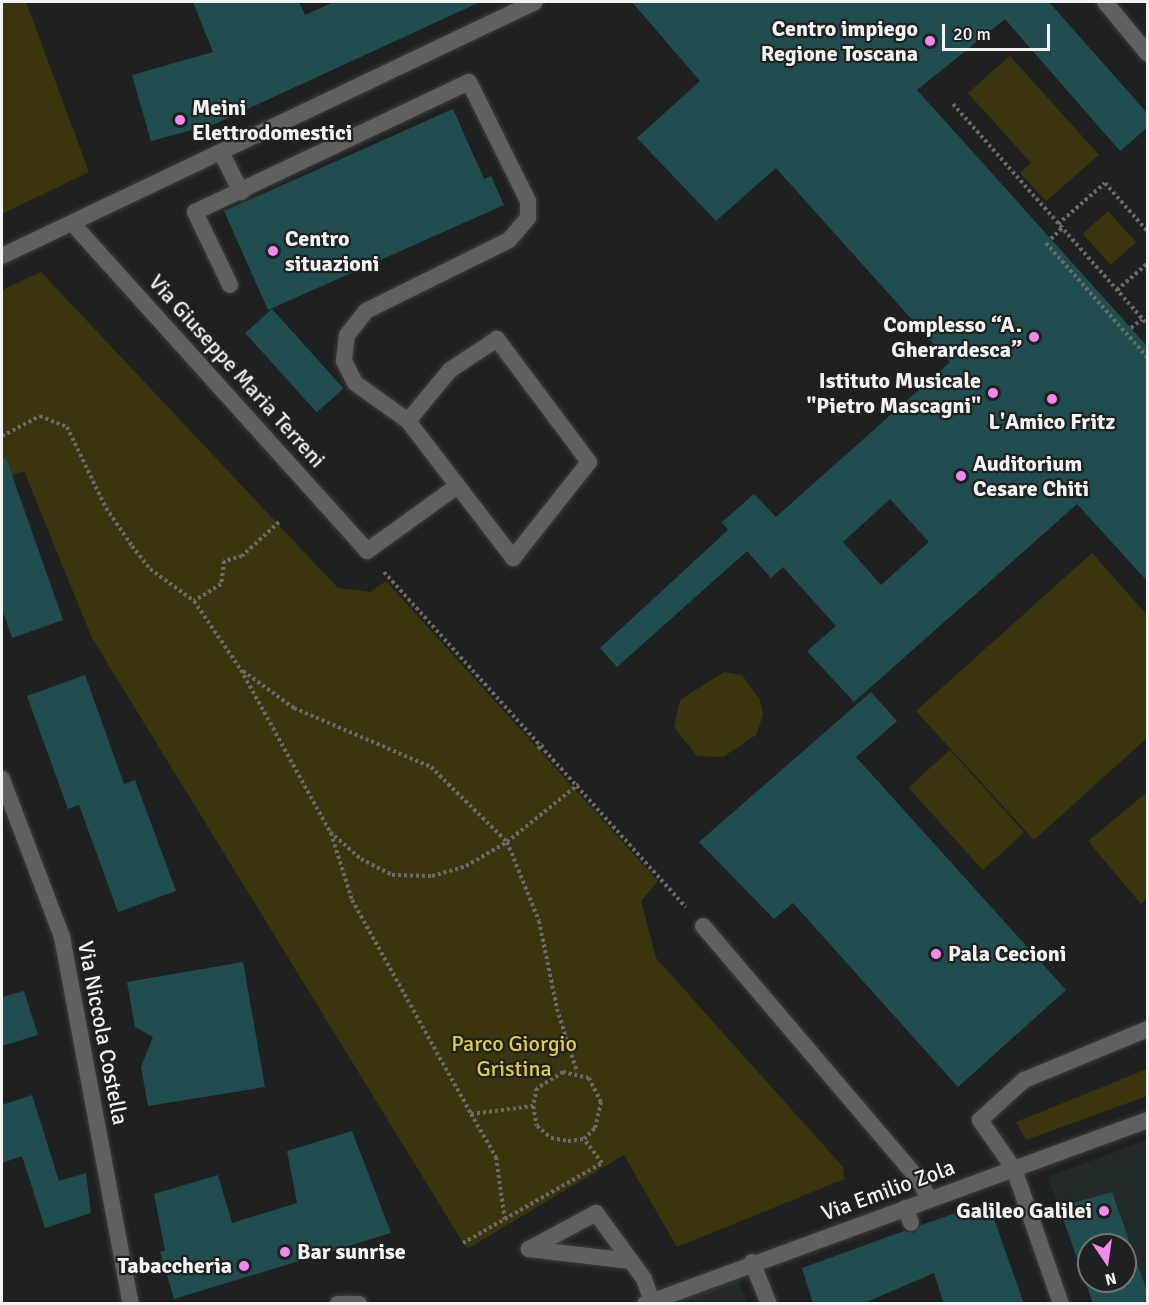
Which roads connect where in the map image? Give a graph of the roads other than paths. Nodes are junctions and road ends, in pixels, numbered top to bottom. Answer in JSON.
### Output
{"nodes":[{"id":1,"x":535,"y":2,"type":"edge"},
{"id":2,"x":1105,"y":2,"type":"edge"},
{"id":3,"x":1148,"y":54,"type":"edge"},
{"id":4,"x":221,"y":152,"type":"junction"},
{"id":5,"x":241,"y":192,"type":"junction"},
{"id":6,"x":72,"y":223,"type":"junction"},
{"id":7,"x":2,"y":256,"type":"edge"},
{"id":8,"x":230,"y":285,"type":"dead end"},
{"id":9,"x":408,"y":421,"type":"junction"},
{"id":10,"x":458,"y":486,"type":"junction"},
{"id":11,"x":2,"y":779,"type":"edge"},
{"id":12,"x":703,"y":926,"type":"road end"},
{"id":13,"x":1148,"y":1029,"type":"edge"},
{"id":14,"x":1148,"y":1120,"type":"edge"},
{"id":15,"x":1014,"y":1169,"type":"junction"},
{"id":16,"x":929,"y":1199,"type":"junction"},
{"id":17,"x":631,"y":1261,"type":"junction"},
{"id":18,"x":752,"y":1262,"type":"junction"},
{"id":19,"x":648,"y":1302,"type":"edge"},
{"id":20,"x":131,"y":1304,"type":"edge"},
{"id":21,"x":339,"y":1304,"type":"edge"},
{"id":22,"x":359,"y":1304,"type":"edge"},
{"id":23,"x":769,"y":1304,"type":"edge"},
{"id":24,"x":1061,"y":1304,"type":"edge"}],
"edges":[{"from":1,"to":4,"type":"street"},
{"from":2,"to":3,"type":"street"},
{"from":4,"to":5,"type":"street"},
{"from":4,"to":6,"type":"street"},
{"from":5,"to":8,"type":"street"},
{"from":5,"to":9,"type":"street"},
{"from":6,"to":7,"type":"street"},
{"from":6,"to":10,"type":"street","name":"Via Giuseppe Maria Terreni"},
{"from":9,"to":10,"type":"street"},
{"from":9,"to":10,"type":"street"},
{"from":11,"to":20,"type":"street","name":"Via Niccola Costella"},
{"from":12,"to":16,"type":"street"},
{"from":13,"to":15,"type":"street"},
{"from":14,"to":15,"type":"street","name":"Via Emilio Zola"},
{"from":15,"to":16,"type":"street","name":"Via Emilio Zola"},
{"from":15,"to":24,"type":"street"},
{"from":16,"to":18,"type":"street","name":"Via Emilio Zola"},
{"from":17,"to":17,"type":"street"},
{"from":17,"to":19,"type":"street"},
{"from":18,"to":19,"type":"street","name":"Via Emilio Zola"},
{"from":18,"to":23,"type":"street"},
{"from":21,"to":22,"type":"street"}]}
